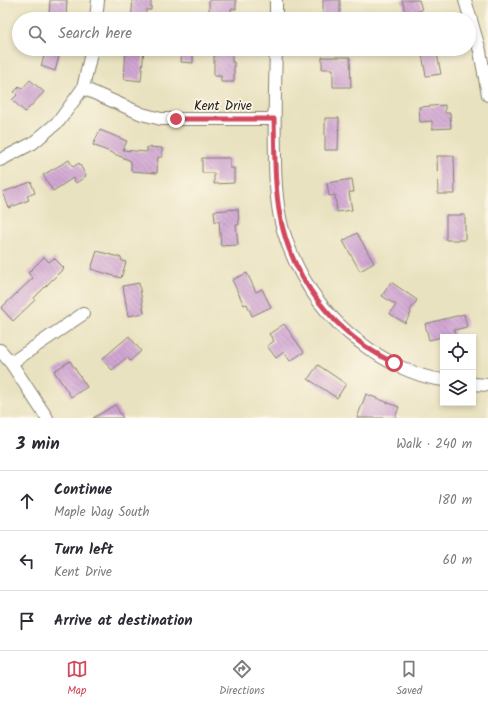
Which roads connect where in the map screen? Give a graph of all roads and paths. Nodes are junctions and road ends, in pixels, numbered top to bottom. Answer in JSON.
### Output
{"nodes":[{"id":1,"x":98,"y":0,"type":"edge"},
{"id":2,"x":276,"y":0,"type":"edge"},
{"id":3,"x":465,"y":0,"type":"edge"},
{"id":4,"x":97,"y":12,"type":"edge"},
{"id":5,"x":276,"y":12,"type":"edge"},
{"id":6,"x":469,"y":12,"type":"edge"},
{"id":7,"x":476,"y":37,"type":"edge"},
{"id":8,"x":90,"y":56,"type":"edge"},
{"id":9,"x":276,"y":56,"type":"edge"},
{"id":10,"x":83,"y":88,"type":"junction"},
{"id":11,"x":488,"y":95,"type":"edge"},
{"id":12,"x":274,"y":119,"type":"junction"},
{"id":13,"x":0,"y":160,"type":"edge"},
{"id":14,"x":83,"y":314,"type":"dead end"},
{"id":15,"x":0,"y":350,"type":"edge"},
{"id":16,"x":10,"y":363,"type":"junction"},
{"id":17,"x":440,"y":379,"type":"edge"},
{"id":18,"x":476,"y":384,"type":"edge"},
{"id":19,"x":488,"y":385,"type":"edge"},
{"id":20,"x":47,"y":418,"type":"edge"}],
"edges":[{"from":1,"to":4,"type":"street"},
{"from":2,"to":5,"type":"street"},
{"from":3,"to":6,"type":"street"},
{"from":7,"to":11,"type":"street"},
{"from":8,"to":10,"type":"street"},
{"from":9,"to":12,"type":"street"},
{"from":10,"to":12,"type":"street","name":"Kent Drive"},
{"from":10,"to":13,"type":"street"},
{"from":12,"to":17,"type":"street"},
{"from":14,"to":16,"type":"street"},
{"from":15,"to":16,"type":"street"},
{"from":16,"to":20,"type":"street"},
{"from":18,"to":19,"type":"street"}]}
